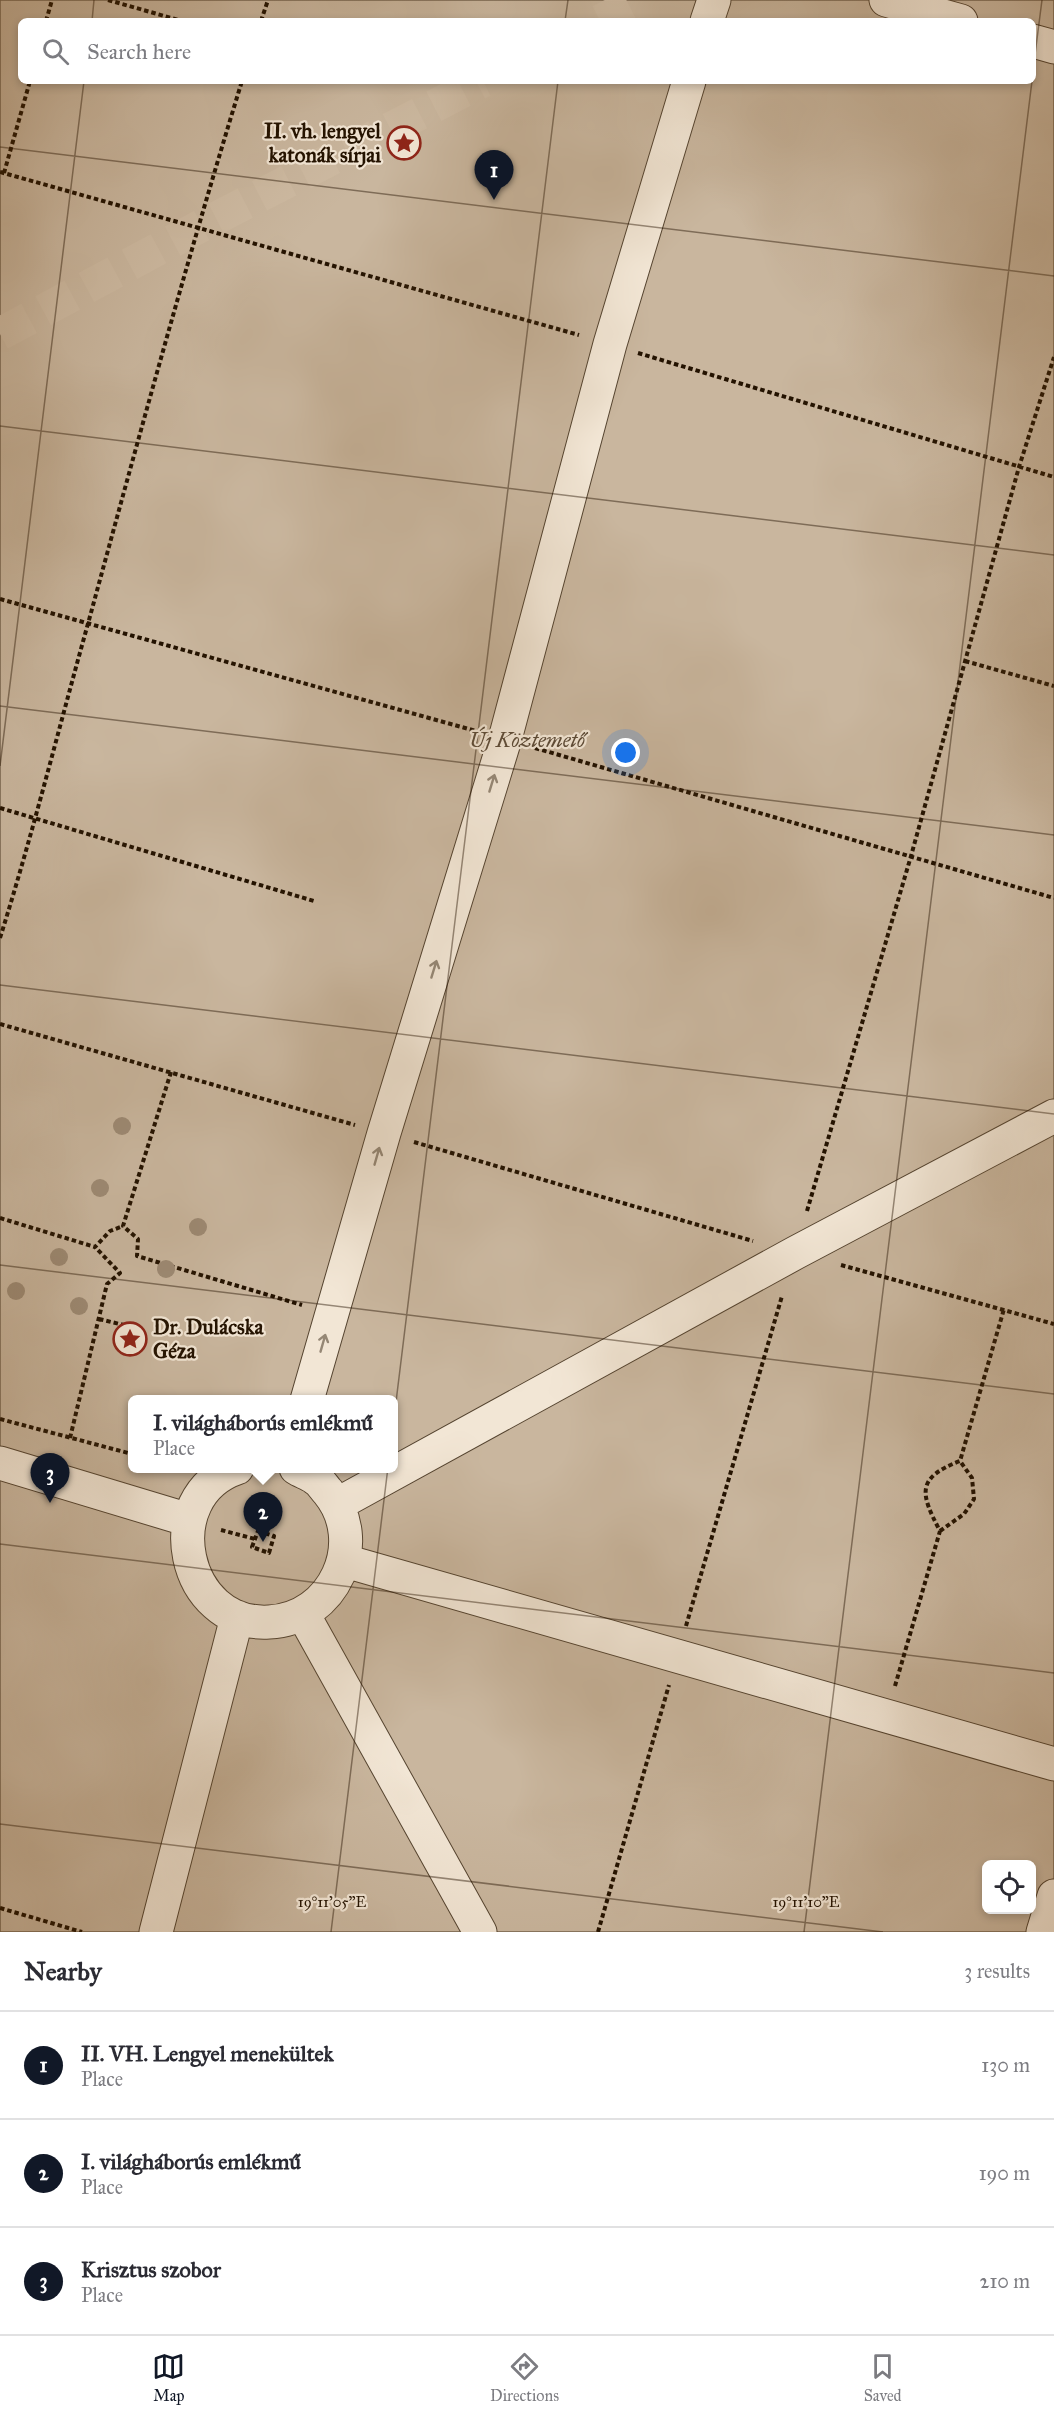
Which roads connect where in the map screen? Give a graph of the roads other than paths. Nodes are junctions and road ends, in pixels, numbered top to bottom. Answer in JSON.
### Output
{"nodes":[{"id":1,"x":714,"y":0,"type":"edge"},
{"id":2,"x":886,"y":0,"type":"edge"},
{"id":3,"x":708,"y":18,"type":"edge"},
{"id":4,"x":950,"y":18,"type":"edge"},
{"id":5,"x":1036,"y":42,"type":"edge"},
{"id":6,"x":1054,"y":47,"type":"edge"},
{"id":7,"x":688,"y":84,"type":"edge"},
{"id":8,"x":1054,"y":1116,"type":"edge"},
{"id":9,"x":308,"y":1395,"type":"edge"},
{"id":10,"x":0,"y":1463,"type":"edge"},
{"id":11,"x":398,"y":1471,"type":"edge"},
{"id":12,"x":226,"y":1473,"type":"edge"},
{"id":13,"x":306,"y":1473,"type":"edge"},
{"id":14,"x":394,"y":1473,"type":"edge"},
{"id":15,"x":338,"y":1504,"type":"junction"},
{"id":16,"x":189,"y":1520,"type":"junction"},
{"id":17,"x":345,"y":1561,"type":"junction"},
{"id":18,"x":303,"y":1614,"type":"junction"},
{"id":19,"x":237,"y":1617,"type":"junction"},
{"id":20,"x":1054,"y":1764,"type":"edge"},
{"id":21,"x":1054,"y":1896,"type":"edge"},
{"id":22,"x":156,"y":1932,"type":"edge"},
{"id":23,"x":480,"y":1932,"type":"edge"},
{"id":24,"x":1043,"y":1932,"type":"edge"}],
"edges":[{"from":1,"to":3,"type":"lane"},
{"from":2,"to":4,"type":"lane"},
{"from":5,"to":6,"type":"lane"},
{"from":9,"to":7,"type":"lane","one_way":true},
{"from":8,"to":11,"type":"lane"},
{"from":10,"to":16,"type":"lane"},
{"from":12,"to":16,"type":"lane"},
{"from":13,"to":15,"type":"lane"},
{"from":14,"to":15,"type":"lane"},
{"from":15,"to":17,"type":"lane"},
{"from":16,"to":19,"type":"lane"},
{"from":17,"to":18,"type":"lane"},
{"from":17,"to":20,"type":"lane"},
{"from":18,"to":19,"type":"lane"},
{"from":18,"to":23,"type":"lane"},
{"from":19,"to":22,"type":"lane"},
{"from":21,"to":24,"type":"lane"}]}
